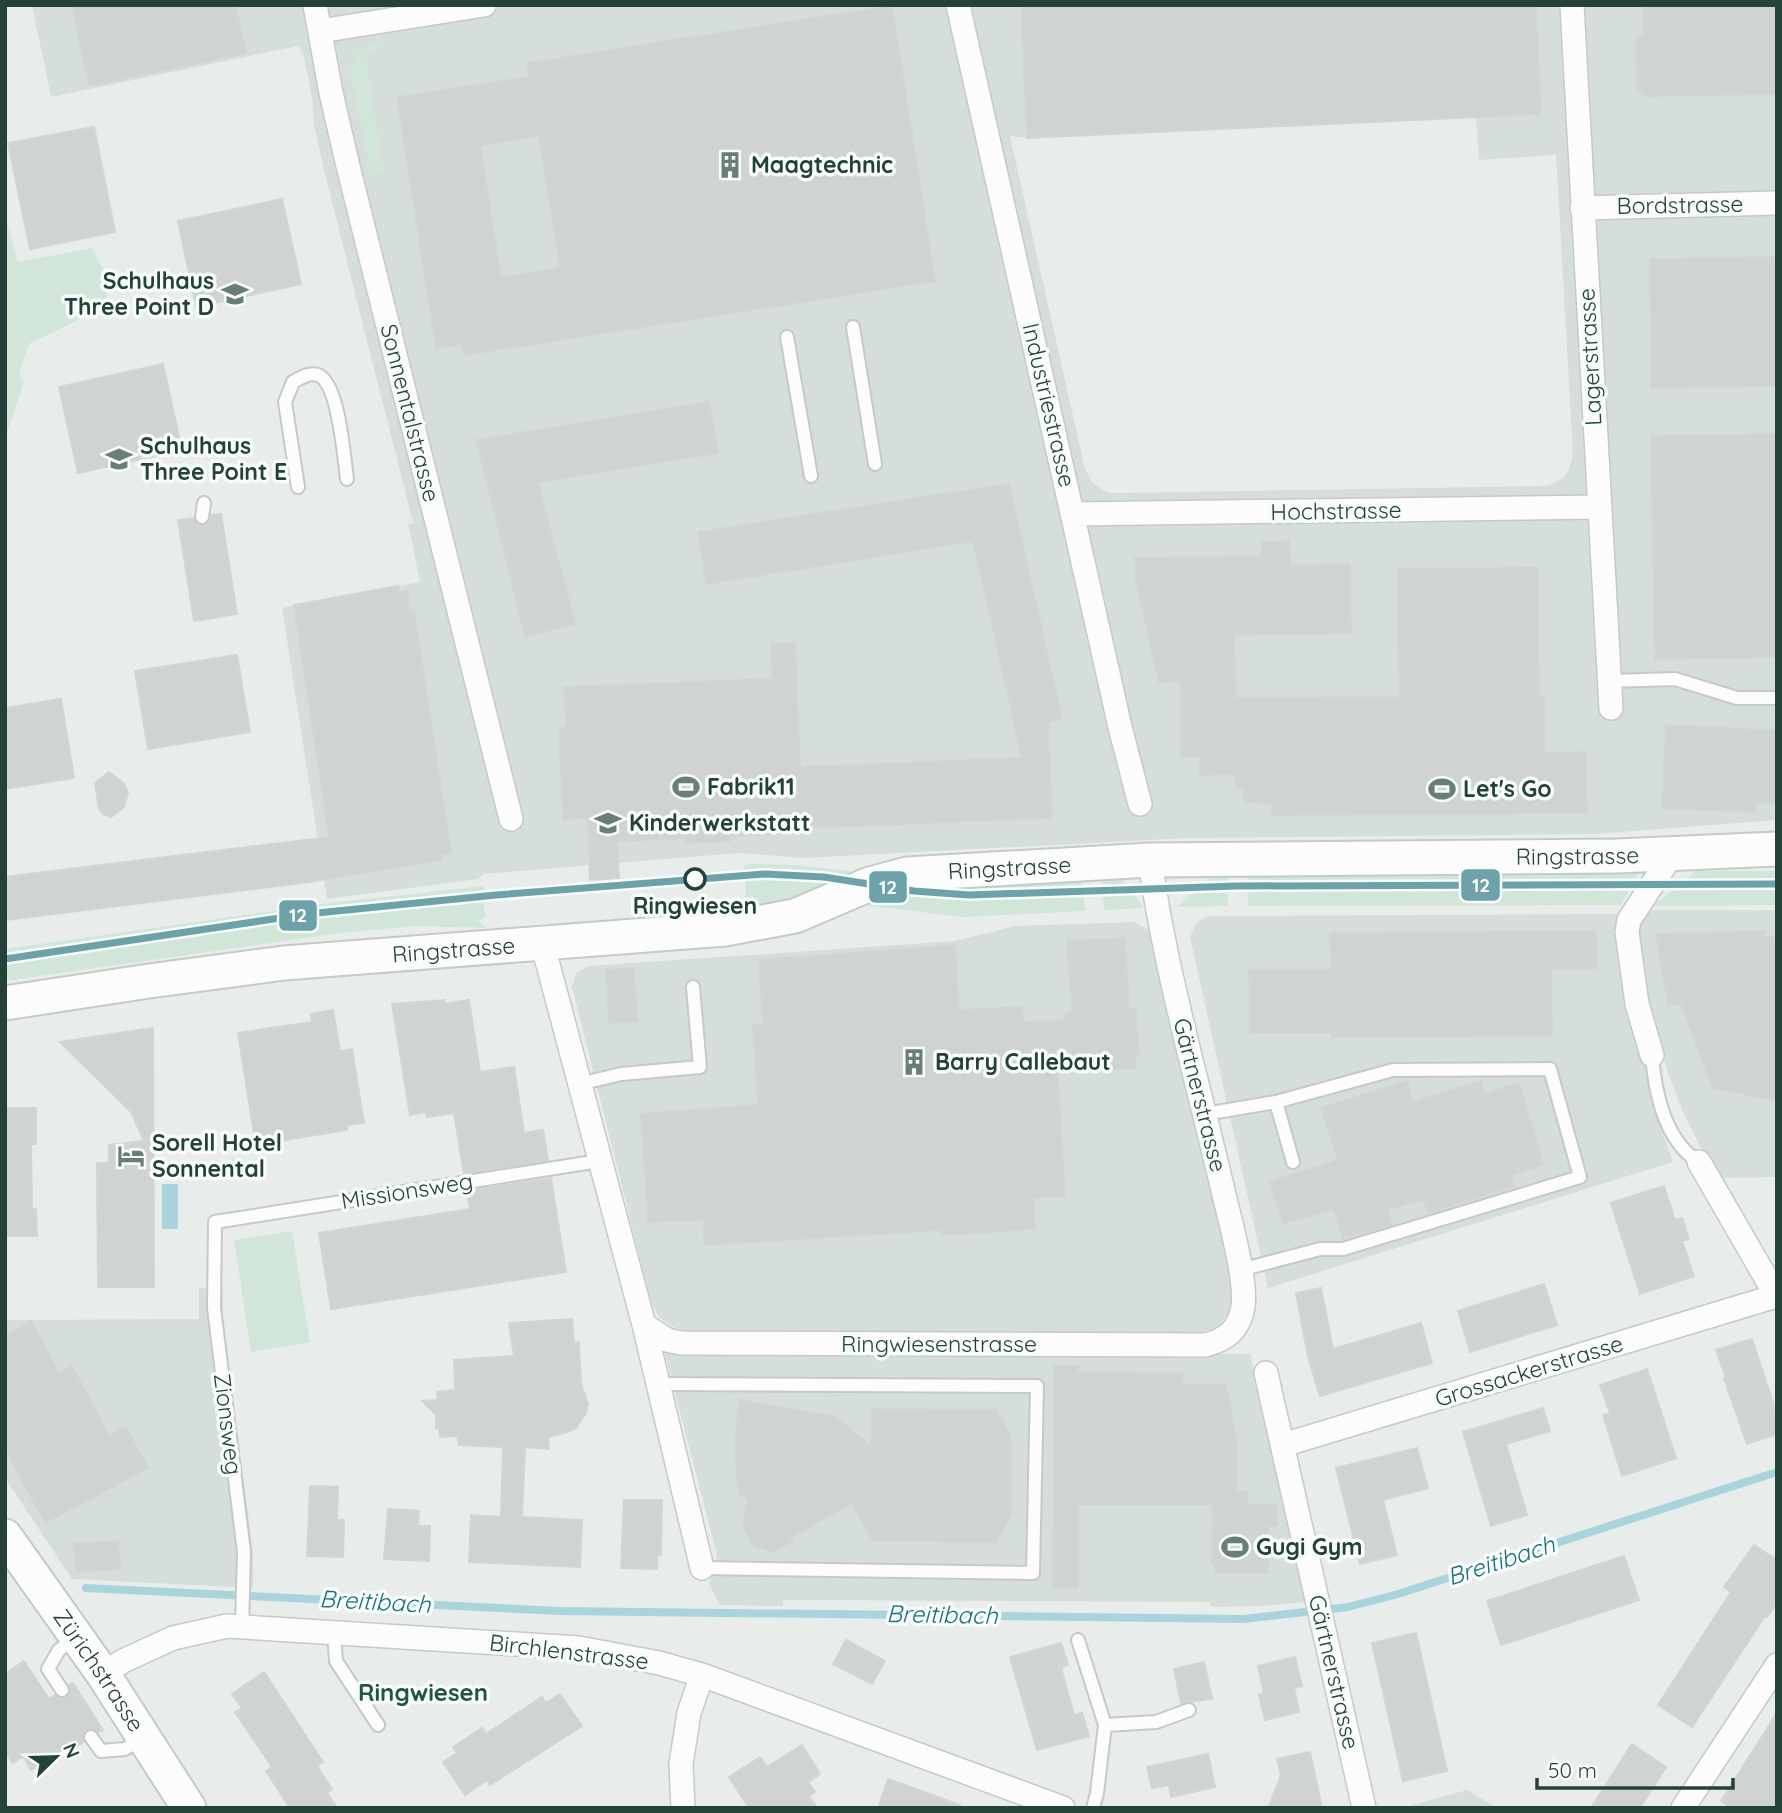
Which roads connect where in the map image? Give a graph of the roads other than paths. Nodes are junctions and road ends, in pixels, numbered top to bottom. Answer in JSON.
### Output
{"nodes":[{"id":1,"x":315,"y":5,"type":"edge"},
{"id":2,"x":484,"y":5,"type":"edge"},
{"id":3,"x":958,"y":5,"type":"edge"},
{"id":4,"x":1572,"y":5,"type":"edge"},
{"id":5,"x":320,"y":31,"type":"junction"},
{"id":6,"x":1777,"y":203,"type":"edge"},
{"id":7,"x":1582,"y":208,"type":"junction"},
{"id":8,"x":853,"y":327,"type":"dead end"},
{"id":9,"x":788,"y":337,"type":"dead end"},
{"id":10,"x":875,"y":464,"type":"dead end"},
{"id":11,"x":811,"y":476,"type":"dead end"},
{"id":12,"x":347,"y":479,"type":"dead end"},
{"id":13,"x":298,"y":488,"type":"dead end"},
{"id":14,"x":204,"y":503,"type":"dead end"},
{"id":15,"x":1598,"y":507,"type":"junction"},
{"id":16,"x":1074,"y":514,"type":"junction"},
{"id":17,"x":202,"y":517,"type":"dead end"},
{"id":18,"x":1610,"y":681,"type":"junction"},
{"id":19,"x":1777,"y":698,"type":"edge"},
{"id":20,"x":1611,"y":708,"type":"dead end"},
{"id":21,"x":1140,"y":804,"type":"dead end"},
{"id":22,"x":511,"y":819,"type":"dead end"},
{"id":23,"x":1777,"y":849,"type":"edge"},
{"id":24,"x":1672,"y":853,"type":"junction"},
{"id":25,"x":1150,"y":860,"type":"junction"},
{"id":26,"x":542,"y":942,"type":"junction"},
{"id":27,"x":693,"y":987,"type":"dead end"},
{"id":28,"x":5,"y":1003,"type":"edge"},
{"id":29,"x":1652,"y":1055,"type":"joint"},
{"id":30,"x":579,"y":1084,"type":"junction"},
{"id":31,"x":1276,"y":1102,"type":"junction"},
{"id":32,"x":1205,"y":1114,"type":"junction"},
{"id":33,"x":599,"y":1161,"type":"junction"},
{"id":34,"x":1293,"y":1162,"type":"dead end"},
{"id":35,"x":1699,"y":1162,"type":"joint"},
{"id":36,"x":215,"y":1222,"type":"joint"},
{"id":37,"x":1240,"y":1270,"type":"junction"},
{"id":38,"x":1777,"y":1297,"type":"edge"},
{"id":39,"x":644,"y":1325,"type":"junction"},
{"id":40,"x":1236,"y":1329,"type":"joint"},
{"id":41,"x":1266,"y":1373,"type":"dead end"},
{"id":42,"x":658,"y":1384,"type":"junction"},
{"id":43,"x":1283,"y":1446,"type":"junction"},
{"id":44,"x":5,"y":1536,"type":"edge"},
{"id":45,"x":702,"y":1568,"type":"joint"},
{"id":46,"x":242,"y":1617,"type":"junction"},
{"id":47,"x":334,"y":1633,"type":"junction"},
{"id":48,"x":78,"y":1636,"type":"junction"},
{"id":49,"x":1078,"y":1640,"type":"dead end"},
{"id":50,"x":1777,"y":1665,"type":"edge"},
{"id":51,"x":103,"y":1674,"type":"junction"},
{"id":52,"x":702,"y":1675,"type":"junction"},
{"id":53,"x":62,"y":1690,"type":"dead end"},
{"id":54,"x":1189,"y":1710,"type":"dead end"},
{"id":55,"x":378,"y":1725,"type":"dead end"},
{"id":56,"x":1105,"y":1725,"type":"junction"},
{"id":57,"x":91,"y":1737,"type":"dead end"},
{"id":58,"x":145,"y":1737,"type":"junction"},
{"id":59,"x":190,"y":1808,"type":"edge"},
{"id":60,"x":683,"y":1808,"type":"edge"},
{"id":61,"x":1063,"y":1808,"type":"edge"},
{"id":62,"x":1093,"y":1808,"type":"edge"},
{"id":63,"x":1364,"y":1808,"type":"edge"},
{"id":64,"x":1683,"y":1808,"type":"edge"}],
"edges":[{"from":1,"to":5,"type":"street","name":"Sonnentalstrasse"},
{"from":2,"to":5,"type":"street"},
{"from":3,"to":16,"type":"street","name":"Industriestrasse"},
{"from":4,"to":7,"type":"street","name":"Lagerstrasse"},
{"from":5,"to":22,"type":"street","name":"Sonnentalstrasse"},
{"from":6,"to":7,"type":"street","name":"Bordstrasse"},
{"from":7,"to":15,"type":"street","name":"Lagerstrasse"},
{"from":8,"to":10,"type":"lane"},
{"from":9,"to":11,"type":"lane"},
{"from":12,"to":13,"type":"lane"},
{"from":14,"to":17,"type":"lane"},
{"from":15,"to":16,"type":"street","name":"Hochstrasse"},
{"from":15,"to":18,"type":"street","name":"Lagerstrasse"},
{"from":16,"to":21,"type":"street","name":"Industriestrasse"},
{"from":18,"to":19,"type":"lane"},
{"from":18,"to":20,"type":"street","name":"Lagerstrasse"},
{"from":23,"to":24,"type":"main road","name":"Ringstrasse"},
{"from":24,"to":25,"type":"main road","name":"Ringstrasse"},
{"from":24,"to":29,"type":"street"},
{"from":25,"to":26,"type":"main road","name":"Ringstrasse"},
{"from":25,"to":32,"type":"street","name":"Gärtnerstrasse"},
{"from":26,"to":28,"type":"main road","name":"Ringstrasse"},
{"from":26,"to":30,"type":"street"},
{"from":27,"to":30,"type":"lane"},
{"from":29,"to":35,"type":"lane"},
{"from":30,"to":33,"type":"street"},
{"from":31,"to":32,"type":"lane"},
{"from":31,"to":34,"type":"lane"},
{"from":31,"to":37,"type":"lane"},
{"from":32,"to":37,"type":"street","name":"Gärtnerstrasse"},
{"from":33,"to":36,"type":"lane","name":"Missionsweg"},
{"from":33,"to":39,"type":"street"},
{"from":35,"to":38,"type":"street"},
{"from":36,"to":46,"type":"lane","name":"Zionsweg"},
{"from":37,"to":40,"type":"street","name":"Gärtnerstrasse"},
{"from":38,"to":43,"type":"street","name":"Grossackerstrasse"},
{"from":39,"to":40,"type":"street","name":"Ringwiesenstrasse"},
{"from":39,"to":42,"type":"street"},
{"from":41,"to":43,"type":"street","name":"Gärtnerstrasse"},
{"from":42,"to":45,"type":"street"},
{"from":42,"to":45,"type":"lane"},
{"from":43,"to":63,"type":"street","name":"Gärtnerstrasse"},
{"from":44,"to":48,"type":"main road","name":"Zürichstrasse"},
{"from":46,"to":47,"type":"street","name":"Birchlenstrasse"},
{"from":46,"to":51,"type":"street","name":"Birchlenstrasse"},
{"from":47,"to":52,"type":"street","name":"Birchlenstrasse"},
{"from":47,"to":55,"type":"lane"},
{"from":48,"to":51,"type":"main road","name":"Zürichstrasse"},
{"from":48,"to":53,"type":"lane"},
{"from":49,"to":56,"type":"lane"},
{"from":50,"to":64,"type":"street"},
{"from":51,"to":58,"type":"main road","name":"Zürichstrasse"},
{"from":52,"to":60,"type":"street"},
{"from":52,"to":61,"type":"street","name":"Birchlenstrasse"},
{"from":54,"to":56,"type":"lane"},
{"from":56,"to":62,"type":"lane"},
{"from":57,"to":58,"type":"lane"},
{"from":58,"to":59,"type":"main road","name":"Zürichstrasse"}]}
